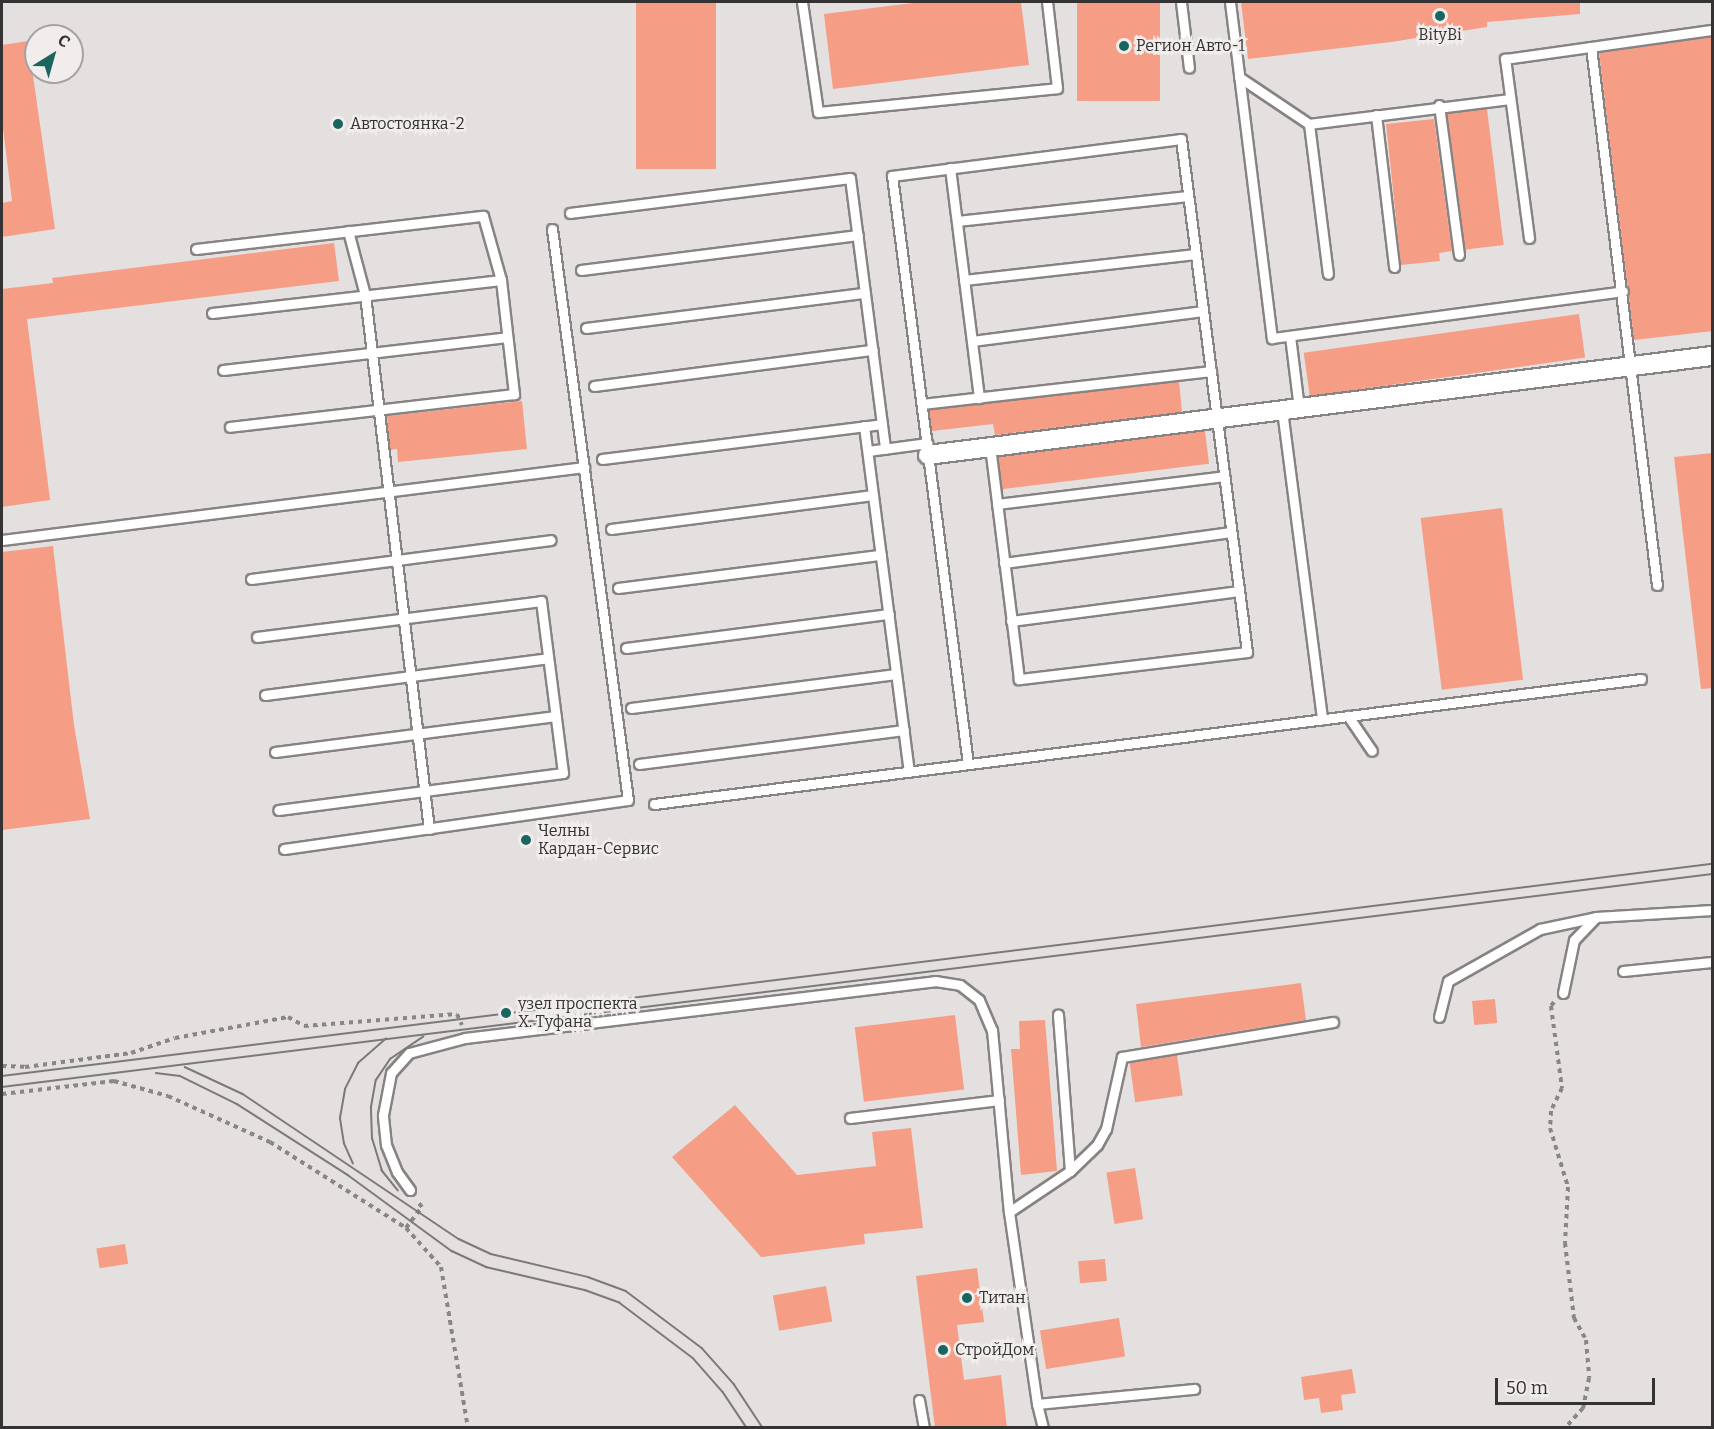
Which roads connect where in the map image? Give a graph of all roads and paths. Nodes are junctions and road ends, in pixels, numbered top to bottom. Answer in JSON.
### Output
{"nodes":[{"id":1,"x":802,"y":2,"type":"edge"},
{"id":2,"x":1047,"y":2,"type":"edge"},
{"id":3,"x":1181,"y":2,"type":"edge"},
{"id":4,"x":1230,"y":2,"type":"edge"},
{"id":5,"x":1713,"y":30,"type":"edge"},
{"id":6,"x":1591,"y":47,"type":"junction"},
{"id":7,"x":1189,"y":68,"type":"dead end"},
{"id":8,"x":1239,"y":77,"type":"junction"},
{"id":9,"x":1509,"y":99,"type":"junction"},
{"id":10,"x":1439,"y":105,"type":"junction"},
{"id":11,"x":1376,"y":116,"type":"junction"},
{"id":12,"x":1309,"y":124,"type":"junction"},
{"id":13,"x":950,"y":168,"type":"junction"},
{"id":14,"x":1188,"y":196,"type":"junction"},
{"id":15,"x":570,"y":213,"type":"dead end"},
{"id":16,"x":957,"y":221,"type":"junction"},
{"id":17,"x":552,"y":229,"type":"dead end"},
{"id":18,"x":348,"y":231,"type":"junction"},
{"id":19,"x":858,"y":235,"type":"junction"},
{"id":20,"x":1529,"y":238,"type":"dead end"},
{"id":21,"x":196,"y":249,"type":"dead end"},
{"id":22,"x":1196,"y":254,"type":"junction"},
{"id":23,"x":1459,"y":255,"type":"dead end"},
{"id":24,"x":1394,"y":267,"type":"dead end"},
{"id":25,"x":580,"y":270,"type":"dead end"},
{"id":26,"x":1328,"y":274,"type":"dead end"},
{"id":27,"x":501,"y":280,"type":"junction"},
{"id":28,"x":964,"y":280,"type":"junction"},
{"id":29,"x":1623,"y":291,"type":"junction"},
{"id":30,"x":865,"y":293,"type":"junction"},
{"id":31,"x":365,"y":295,"type":"junction"},
{"id":32,"x":1203,"y":311,"type":"junction"},
{"id":33,"x":212,"y":313,"type":"dead end"},
{"id":34,"x":586,"y":328,"type":"dead end"},
{"id":35,"x":1290,"y":336,"type":"junction"},
{"id":36,"x":507,"y":338,"type":"junction"},
{"id":37,"x":972,"y":341,"type":"junction"},
{"id":38,"x":873,"y":350,"type":"junction"},
{"id":39,"x":372,"y":353,"type":"junction"},
{"id":40,"x":1713,"y":356,"type":"edge"},
{"id":41,"x":1633,"y":366,"type":"junction"},
{"id":42,"x":223,"y":370,"type":"dead end"},
{"id":43,"x":1211,"y":371,"type":"junction"},
{"id":44,"x":594,"y":386,"type":"dead end"},
{"id":45,"x":979,"y":398,"type":"junction"},
{"id":46,"x":922,"y":404,"type":"junction"},
{"id":47,"x":1291,"y":409,"type":"junction"},
{"id":48,"x":378,"y":410,"type":"junction"},
{"id":49,"x":1217,"y":418,"type":"junction"},
{"id":50,"x":882,"y":424,"type":"junction"},
{"id":51,"x":864,"y":426,"type":"junction"},
{"id":52,"x":230,"y":427,"type":"dead end"},
{"id":53,"x":990,"y":447,"type":"junction"},
{"id":54,"x":885,"y":449,"type":"junction"},
{"id":55,"x":927,"y":449,"type":"junction"},
{"id":56,"x":868,"y":451,"type":"junction"},
{"id":57,"x":602,"y":459,"type":"dead end"},
{"id":58,"x":584,"y":467,"type":"junction"},
{"id":59,"x":1224,"y":476,"type":"junction"},
{"id":60,"x":387,"y":493,"type":"junction"},
{"id":61,"x":873,"y":495,"type":"junction"},
{"id":62,"x":997,"y":504,"type":"junction"},
{"id":63,"x":611,"y":529,"type":"dead end"},
{"id":64,"x":1231,"y":532,"type":"junction"},
{"id":65,"x":2,"y":540,"type":"edge"},
{"id":66,"x":550,"y":540,"type":"dead end"},
{"id":67,"x":881,"y":555,"type":"junction"},
{"id":68,"x":395,"y":560,"type":"junction"},
{"id":69,"x":1004,"y":563,"type":"junction"},
{"id":70,"x":251,"y":579,"type":"dead end"},
{"id":71,"x":1657,"y":585,"type":"dead end"},
{"id":72,"x":618,"y":588,"type":"dead end"},
{"id":73,"x":1239,"y":591,"type":"junction"},
{"id":74,"x":889,"y":614,"type":"junction"},
{"id":75,"x":402,"y":618,"type":"junction"},
{"id":76,"x":1011,"y":621,"type":"junction"},
{"id":77,"x":257,"y":637,"type":"dead end"},
{"id":78,"x":626,"y":648,"type":"dead end"},
{"id":79,"x":548,"y":658,"type":"junction"},
{"id":80,"x":896,"y":674,"type":"junction"},
{"id":81,"x":410,"y":676,"type":"junction"},
{"id":82,"x":1641,"y":679,"type":"dead end"},
{"id":83,"x":265,"y":695,"type":"dead end"},
{"id":84,"x":631,"y":708,"type":"dead end"},
{"id":85,"x":556,"y":716,"type":"junction"},
{"id":86,"x":1348,"y":716,"type":"junction"},
{"id":87,"x":1322,"y":719,"type":"junction"},
{"id":88,"x":904,"y":730,"type":"junction"},
{"id":89,"x":417,"y":734,"type":"junction"},
{"id":90,"x":1372,"y":751,"type":"dead end"},
{"id":91,"x":275,"y":752,"type":"dead end"},
{"id":92,"x":639,"y":764,"type":"dead end"},
{"id":93,"x":968,"y":764,"type":"junction"},
{"id":94,"x":909,"y":772,"type":"junction"},
{"id":95,"x":424,"y":791,"type":"junction"},
{"id":96,"x":654,"y":804,"type":"dead end"},
{"id":97,"x":278,"y":810,"type":"dead end"},
{"id":98,"x":429,"y":829,"type":"junction"},
{"id":99,"x":284,"y":849,"type":"dead end"},
{"id":100,"x":1713,"y":910,"type":"edge"},
{"id":101,"x":1596,"y":917,"type":"junction"},
{"id":102,"x":1713,"y":962,"type":"edge"},
{"id":103,"x":1623,"y":971,"type":"dead end"},
{"id":104,"x":1563,"y":993,"type":"joint"},
{"id":105,"x":457,"y":1014,"type":"dead end"},
{"id":106,"x":1059,"y":1014,"type":"dead end"},
{"id":107,"x":1439,"y":1017,"type":"dead end"},
{"id":108,"x":1333,"y":1022,"type":"dead end"},
{"id":109,"x":2,"y":1066,"type":"edge"},
{"id":110,"x":2,"y":1095,"type":"edge"},
{"id":111,"x":999,"y":1100,"type":"junction"},
{"id":112,"x":850,"y":1118,"type":"dead end"},
{"id":113,"x":1070,"y":1171,"type":"junction"},
{"id":114,"x":410,"y":1190,"type":"joint"},
{"id":115,"x":1009,"y":1212,"type":"junction"},
{"id":116,"x":406,"y":1228,"type":"junction"},
{"id":117,"x":1194,"y":1389,"type":"dead end"},
{"id":118,"x":919,"y":1400,"type":"dead end"},
{"id":119,"x":1037,"y":1404,"type":"junction"},
{"id":120,"x":1566,"y":1427,"type":"edge"},
{"id":121,"x":468,"y":1428,"type":"edge"},
{"id":122,"x":924,"y":1428,"type":"edge"},
{"id":123,"x":1043,"y":1428,"type":"edge"}],
"edges":[{"from":1,"to":2,"type":"lane"},
{"from":3,"to":7,"type":"lane"},
{"from":4,"to":8,"type":"lane"},
{"from":5,"to":6,"type":"lane"},
{"from":6,"to":9,"type":"lane"},
{"from":6,"to":29,"type":"lane"},
{"from":8,"to":12,"type":"lane"},
{"from":8,"to":35,"type":"lane"},
{"from":9,"to":10,"type":"lane"},
{"from":9,"to":20,"type":"lane"},
{"from":10,"to":11,"type":"lane"},
{"from":10,"to":23,"type":"lane"},
{"from":11,"to":12,"type":"lane"},
{"from":11,"to":24,"type":"lane"},
{"from":12,"to":26,"type":"lane"},
{"from":13,"to":14,"type":"lane"},
{"from":13,"to":16,"type":"lane"},
{"from":13,"to":46,"type":"lane"},
{"from":14,"to":16,"type":"lane"},
{"from":14,"to":22,"type":"lane"},
{"from":15,"to":19,"type":"lane"},
{"from":16,"to":28,"type":"lane"},
{"from":17,"to":58,"type":"lane"},
{"from":18,"to":21,"type":"lane"},
{"from":18,"to":27,"type":"lane"},
{"from":18,"to":31,"type":"lane"},
{"from":19,"to":25,"type":"lane"},
{"from":19,"to":30,"type":"lane"},
{"from":22,"to":28,"type":"lane"},
{"from":22,"to":32,"type":"lane"},
{"from":27,"to":31,"type":"lane"},
{"from":27,"to":36,"type":"lane"},
{"from":28,"to":37,"type":"lane"},
{"from":29,"to":35,"type":"lane"},
{"from":29,"to":41,"type":"lane"},
{"from":30,"to":34,"type":"lane"},
{"from":30,"to":38,"type":"lane"},
{"from":31,"to":33,"type":"lane"},
{"from":31,"to":39,"type":"lane"},
{"from":32,"to":37,"type":"lane"},
{"from":32,"to":43,"type":"lane"},
{"from":35,"to":47,"type":"lane"},
{"from":36,"to":39,"type":"lane"},
{"from":36,"to":48,"type":"lane"},
{"from":37,"to":45,"type":"lane"},
{"from":38,"to":44,"type":"lane"},
{"from":38,"to":50,"type":"lane"},
{"from":39,"to":42,"type":"lane"},
{"from":39,"to":48,"type":"lane"},
{"from":40,"to":41,"type":"street"},
{"from":41,"to":47,"type":"street"},
{"from":41,"to":71,"type":"lane"},
{"from":43,"to":45,"type":"lane"},
{"from":43,"to":49,"type":"lane"},
{"from":45,"to":46,"type":"lane"},
{"from":46,"to":55,"type":"lane"},
{"from":47,"to":49,"type":"street"},
{"from":47,"to":87,"type":"lane"},
{"from":48,"to":52,"type":"lane"},
{"from":48,"to":60,"type":"lane"},
{"from":49,"to":53,"type":"street"},
{"from":49,"to":59,"type":"lane"},
{"from":50,"to":51,"type":"lane"},
{"from":50,"to":54,"type":"lane"},
{"from":51,"to":56,"type":"lane"},
{"from":51,"to":57,"type":"lane"},
{"from":53,"to":55,"type":"street"},
{"from":53,"to":62,"type":"lane"},
{"from":54,"to":55,"type":"lane"},
{"from":54,"to":56,"type":"lane"},
{"from":55,"to":93,"type":"lane"},
{"from":56,"to":61,"type":"lane"},
{"from":58,"to":60,"type":"lane"},
{"from":58,"to":98,"type":"lane"},
{"from":59,"to":62,"type":"lane"},
{"from":59,"to":64,"type":"lane"},
{"from":60,"to":65,"type":"lane"},
{"from":60,"to":68,"type":"lane"},
{"from":61,"to":63,"type":"lane"},
{"from":61,"to":67,"type":"lane"},
{"from":62,"to":69,"type":"lane"},
{"from":64,"to":69,"type":"lane"},
{"from":64,"to":73,"type":"lane"},
{"from":66,"to":68,"type":"lane"},
{"from":67,"to":72,"type":"lane"},
{"from":67,"to":74,"type":"lane"},
{"from":68,"to":70,"type":"lane"},
{"from":68,"to":75,"type":"lane"},
{"from":69,"to":76,"type":"lane"},
{"from":73,"to":76,"type":"lane"},
{"from":73,"to":76,"type":"lane"},
{"from":74,"to":78,"type":"lane"},
{"from":74,"to":80,"type":"lane"},
{"from":75,"to":77,"type":"lane"},
{"from":75,"to":79,"type":"lane"},
{"from":75,"to":81,"type":"lane"},
{"from":79,"to":81,"type":"lane"},
{"from":79,"to":85,"type":"lane"},
{"from":80,"to":84,"type":"lane"},
{"from":80,"to":88,"type":"lane"},
{"from":81,"to":83,"type":"lane"},
{"from":81,"to":89,"type":"lane"},
{"from":82,"to":86,"type":"lane"},
{"from":85,"to":89,"type":"lane"},
{"from":85,"to":95,"type":"lane"},
{"from":86,"to":87,"type":"lane"},
{"from":86,"to":90,"type":"lane"},
{"from":87,"to":93,"type":"lane"},
{"from":88,"to":92,"type":"lane"},
{"from":88,"to":94,"type":"lane"},
{"from":89,"to":91,"type":"lane"},
{"from":89,"to":95,"type":"lane"},
{"from":93,"to":94,"type":"lane"},
{"from":94,"to":96,"type":"lane"},
{"from":95,"to":97,"type":"lane"},
{"from":95,"to":98,"type":"lane"},
{"from":98,"to":99,"type":"lane"},
{"from":100,"to":101,"type":"lane"},
{"from":101,"to":104,"type":"lane"},
{"from":101,"to":107,"type":"lane"},
{"from":102,"to":103,"type":"lane"},
{"from":104,"to":120,"type":"path"},
{"from":105,"to":109,"type":"path"},
{"from":106,"to":113,"type":"lane"},
{"from":108,"to":113,"type":"lane"},
{"from":110,"to":116,"type":"path"},
{"from":111,"to":112,"type":"lane"},
{"from":111,"to":114,"type":"lane"},
{"from":111,"to":115,"type":"lane"},
{"from":113,"to":115,"type":"lane"},
{"from":114,"to":116,"type":"path"},
{"from":115,"to":119,"type":"lane"},
{"from":116,"to":121,"type":"path"},
{"from":117,"to":119,"type":"lane"},
{"from":118,"to":122,"type":"lane"},
{"from":119,"to":123,"type":"lane"}]}
